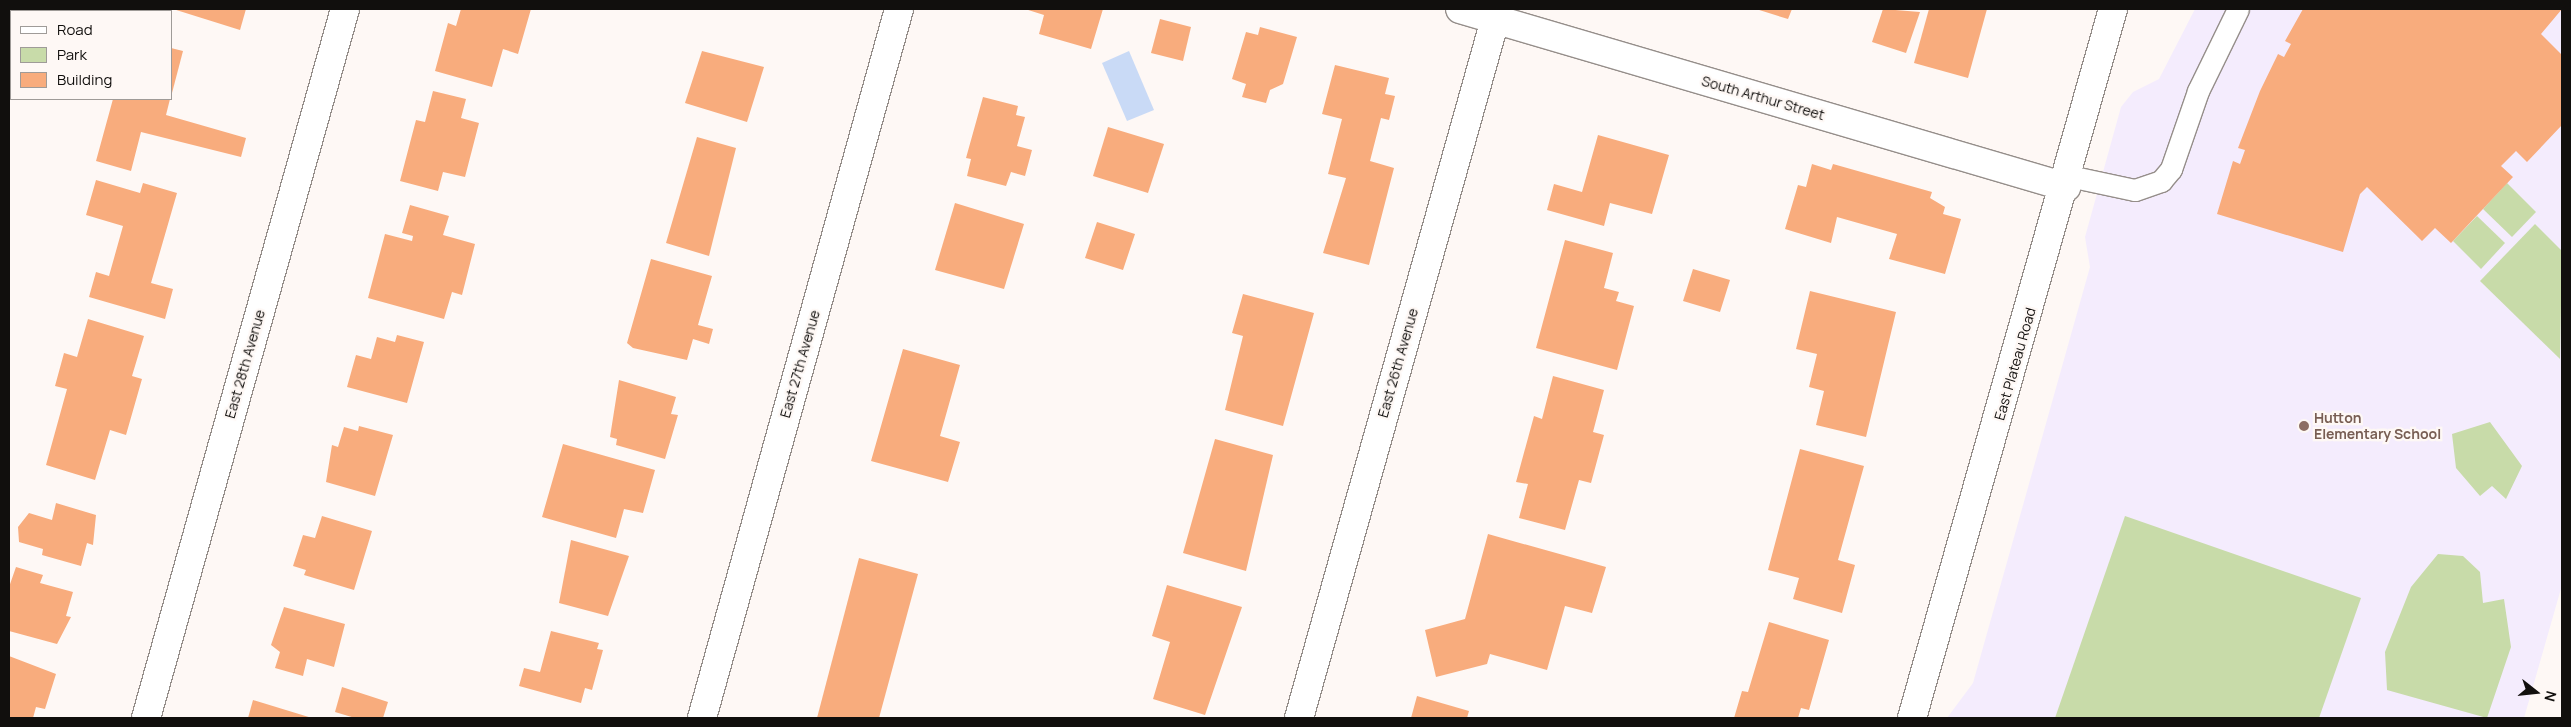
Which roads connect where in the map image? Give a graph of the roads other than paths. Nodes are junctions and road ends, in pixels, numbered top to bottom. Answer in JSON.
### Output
{"nodes":[{"id":1,"x":345,"y":9,"type":"edge"},
{"id":2,"x":899,"y":9,"type":"edge"},
{"id":3,"x":1460,"y":9,"type":"edge"},
{"id":4,"x":2113,"y":9,"type":"edge"},
{"id":5,"x":2238,"y":9,"type":"edge"},
{"id":6,"x":1496,"y":14,"type":"edge"},
{"id":7,"x":2067,"y":182,"type":"junction"},
{"id":8,"x":146,"y":718,"type":"edge"},
{"id":9,"x":702,"y":718,"type":"edge"},
{"id":10,"x":1299,"y":718,"type":"edge"},
{"id":11,"x":1912,"y":718,"type":"edge"}],
"edges":[{"from":1,"to":8,"type":"street","name":"East 28th Avenue"},
{"from":2,"to":9,"type":"street","name":"East 27th Avenue"},
{"from":3,"to":6,"type":"street","name":"South Arthur Street"},
{"from":4,"to":7,"type":"street","name":"East Plateau Road"},
{"from":5,"to":7,"type":"lane"},
{"from":6,"to":7,"type":"street","name":"South Arthur Street"},
{"from":6,"to":10,"type":"street","name":"East 26th Avenue"},
{"from":7,"to":11,"type":"street","name":"East Plateau Road"}]}
